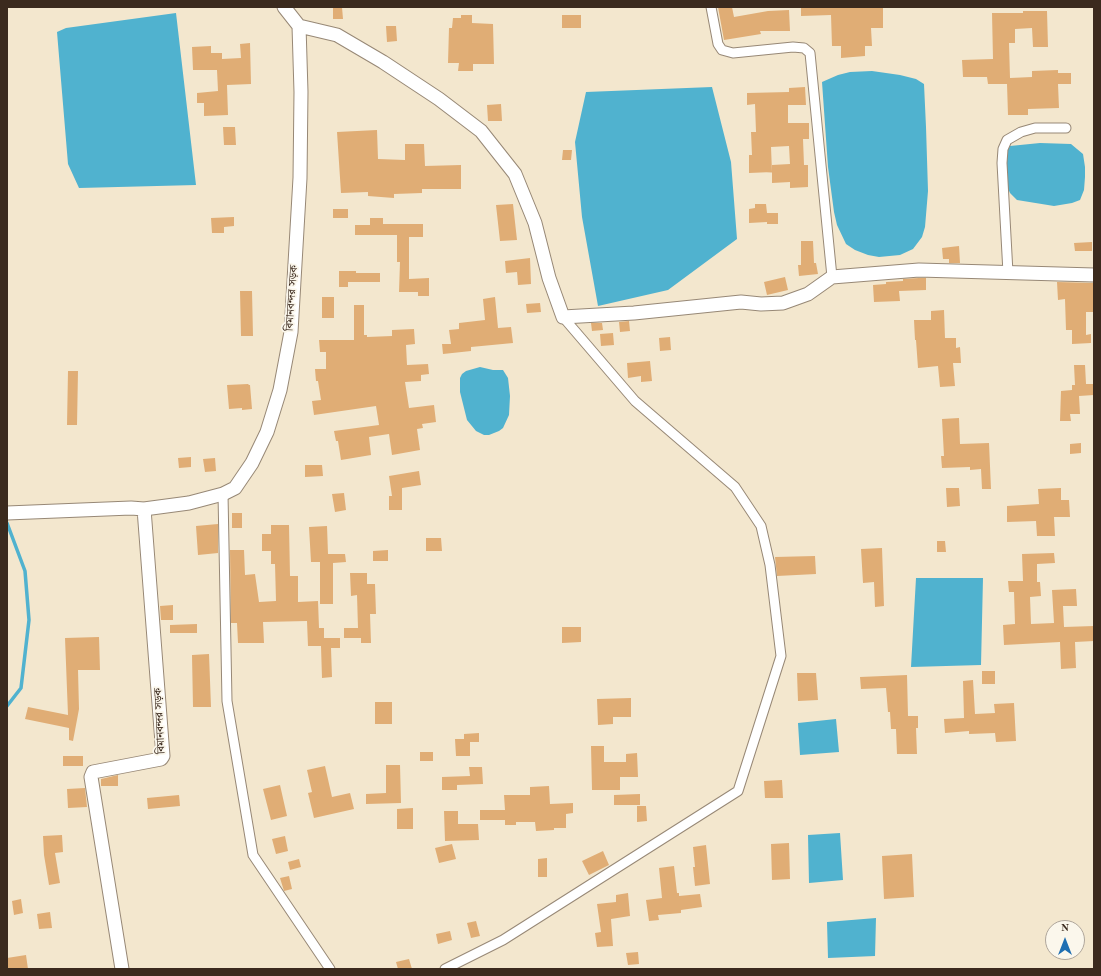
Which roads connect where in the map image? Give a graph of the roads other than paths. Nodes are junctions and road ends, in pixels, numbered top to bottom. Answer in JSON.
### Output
{"nodes":[{"id":1,"x":284,"y":7,"type":"edge"},
{"id":2,"x":711,"y":7,"type":"edge"},
{"id":3,"x":299,"y":26,"type":"junction"},
{"id":4,"x":1066,"y":128,"type":"dead end"},
{"id":5,"x":1008,"y":273,"type":"junction"},
{"id":6,"x":1094,"y":275,"type":"edge"},
{"id":7,"x":832,"y":277,"type":"junction"},
{"id":8,"x":563,"y":317,"type":"junction"},
{"id":9,"x":224,"y":494,"type":"junction"},
{"id":10,"x":144,"y":509,"type":"junction"},
{"id":11,"x":12,"y":512,"type":"edge"},
{"id":12,"x":122,"y":969,"type":"edge"},
{"id":13,"x":330,"y":969,"type":"edge"},
{"id":14,"x":445,"y":969,"type":"edge"}],
"edges":[{"from":1,"to":3,"type":"main road"},
{"from":2,"to":7,"type":"street"},
{"from":3,"to":8,"type":"main road"},
{"from":3,"to":9,"type":"main road","name":"বিমানবন্দর সড়ক"},
{"from":4,"to":5,"type":"street"},
{"from":5,"to":6,"type":"main road"},
{"from":5,"to":7,"type":"main road"},
{"from":7,"to":8,"type":"main road"},
{"from":8,"to":14,"type":"street"},
{"from":9,"to":10,"type":"main road","name":"বিমানবন্দর সড়ক"},
{"from":9,"to":13,"type":"street"},
{"from":10,"to":11,"type":"main road","name":"বিমানবন্দর সড়ক"},
{"from":10,"to":12,"type":"main road","name":"বিমানবন্দর সড়ক"}]}
